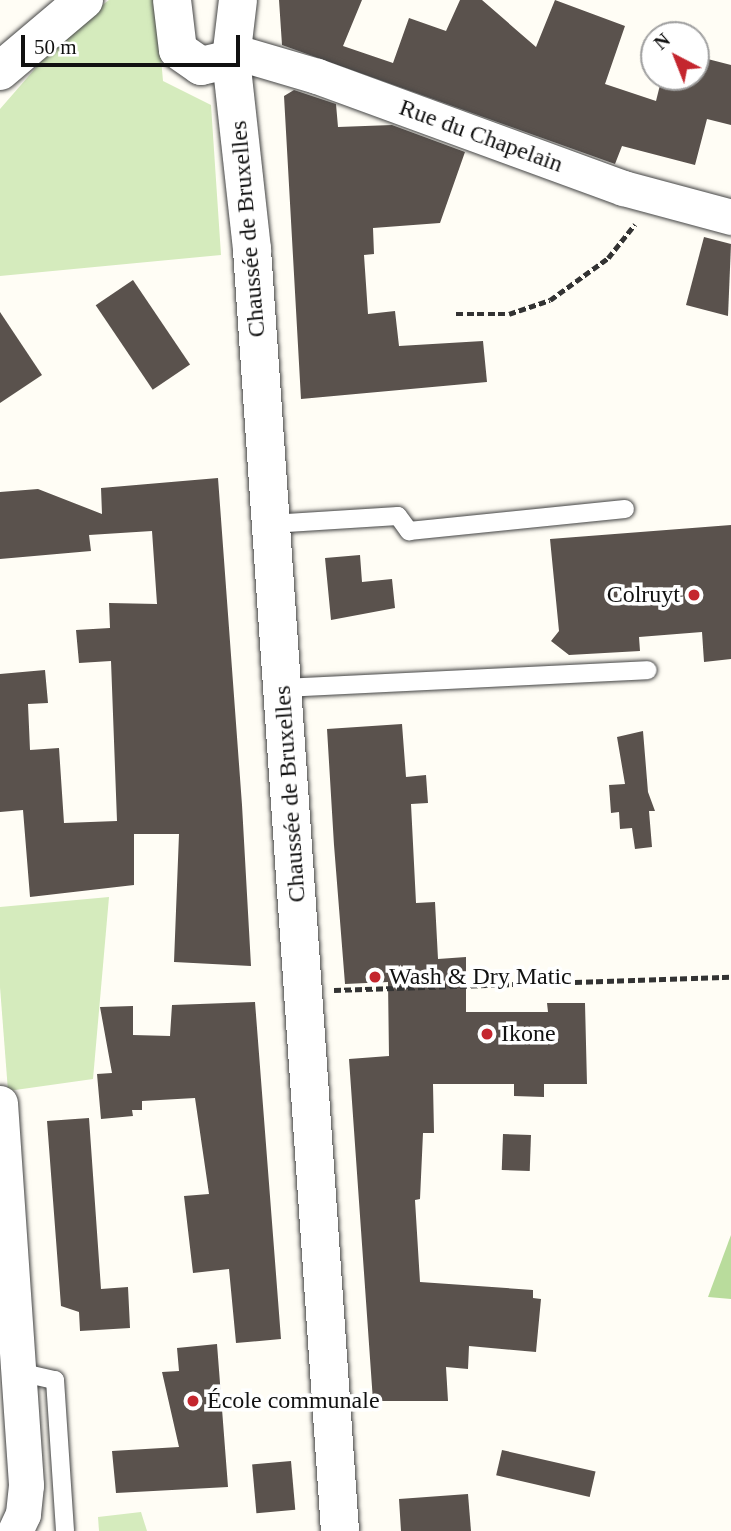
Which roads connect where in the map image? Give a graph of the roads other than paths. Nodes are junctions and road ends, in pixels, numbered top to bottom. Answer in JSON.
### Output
{"nodes":[{"id":1,"x":84,"y":0,"type":"edge"},
{"id":2,"x":172,"y":0,"type":"edge"},
{"id":3,"x":237,"y":0,"type":"edge"},
{"id":4,"x":231,"y":55,"type":"junction"},
{"id":5,"x":0,"y":71,"type":"edge"},
{"id":6,"x":731,"y":217,"type":"edge"},
{"id":7,"x":625,"y":509,"type":"dead end"},
{"id":8,"x":271,"y":524,"type":"junction"},
{"id":9,"x":648,"y":670,"type":"dead end"},
{"id":10,"x":282,"y":688,"type":"junction"},
{"id":11,"x":0,"y":1103,"type":"edge"},
{"id":12,"x":19,"y":1372,"type":"junction"},
{"id":13,"x":15,"y":1531,"type":"edge"},
{"id":14,"x":65,"y":1531,"type":"edge"},
{"id":15,"x":340,"y":1531,"type":"edge"}],
"edges":[{"from":1,"to":5,"type":"street"},
{"from":2,"to":4,"type":"street"},
{"from":3,"to":4,"type":"street","name":"Chaussée de Bruxelles"},
{"from":4,"to":6,"type":"street","name":"Rue du Chapelain"},
{"from":4,"to":8,"type":"street","name":"Chaussée de Bruxelles"},
{"from":7,"to":8,"type":"lane"},
{"from":8,"to":10,"type":"street","name":"Chaussée de Bruxelles"},
{"from":9,"to":10,"type":"lane"},
{"from":10,"to":15,"type":"street","name":"Chaussée de Bruxelles"},
{"from":11,"to":12,"type":"street"},
{"from":12,"to":13,"type":"street"},
{"from":12,"to":14,"type":"lane"}]}
